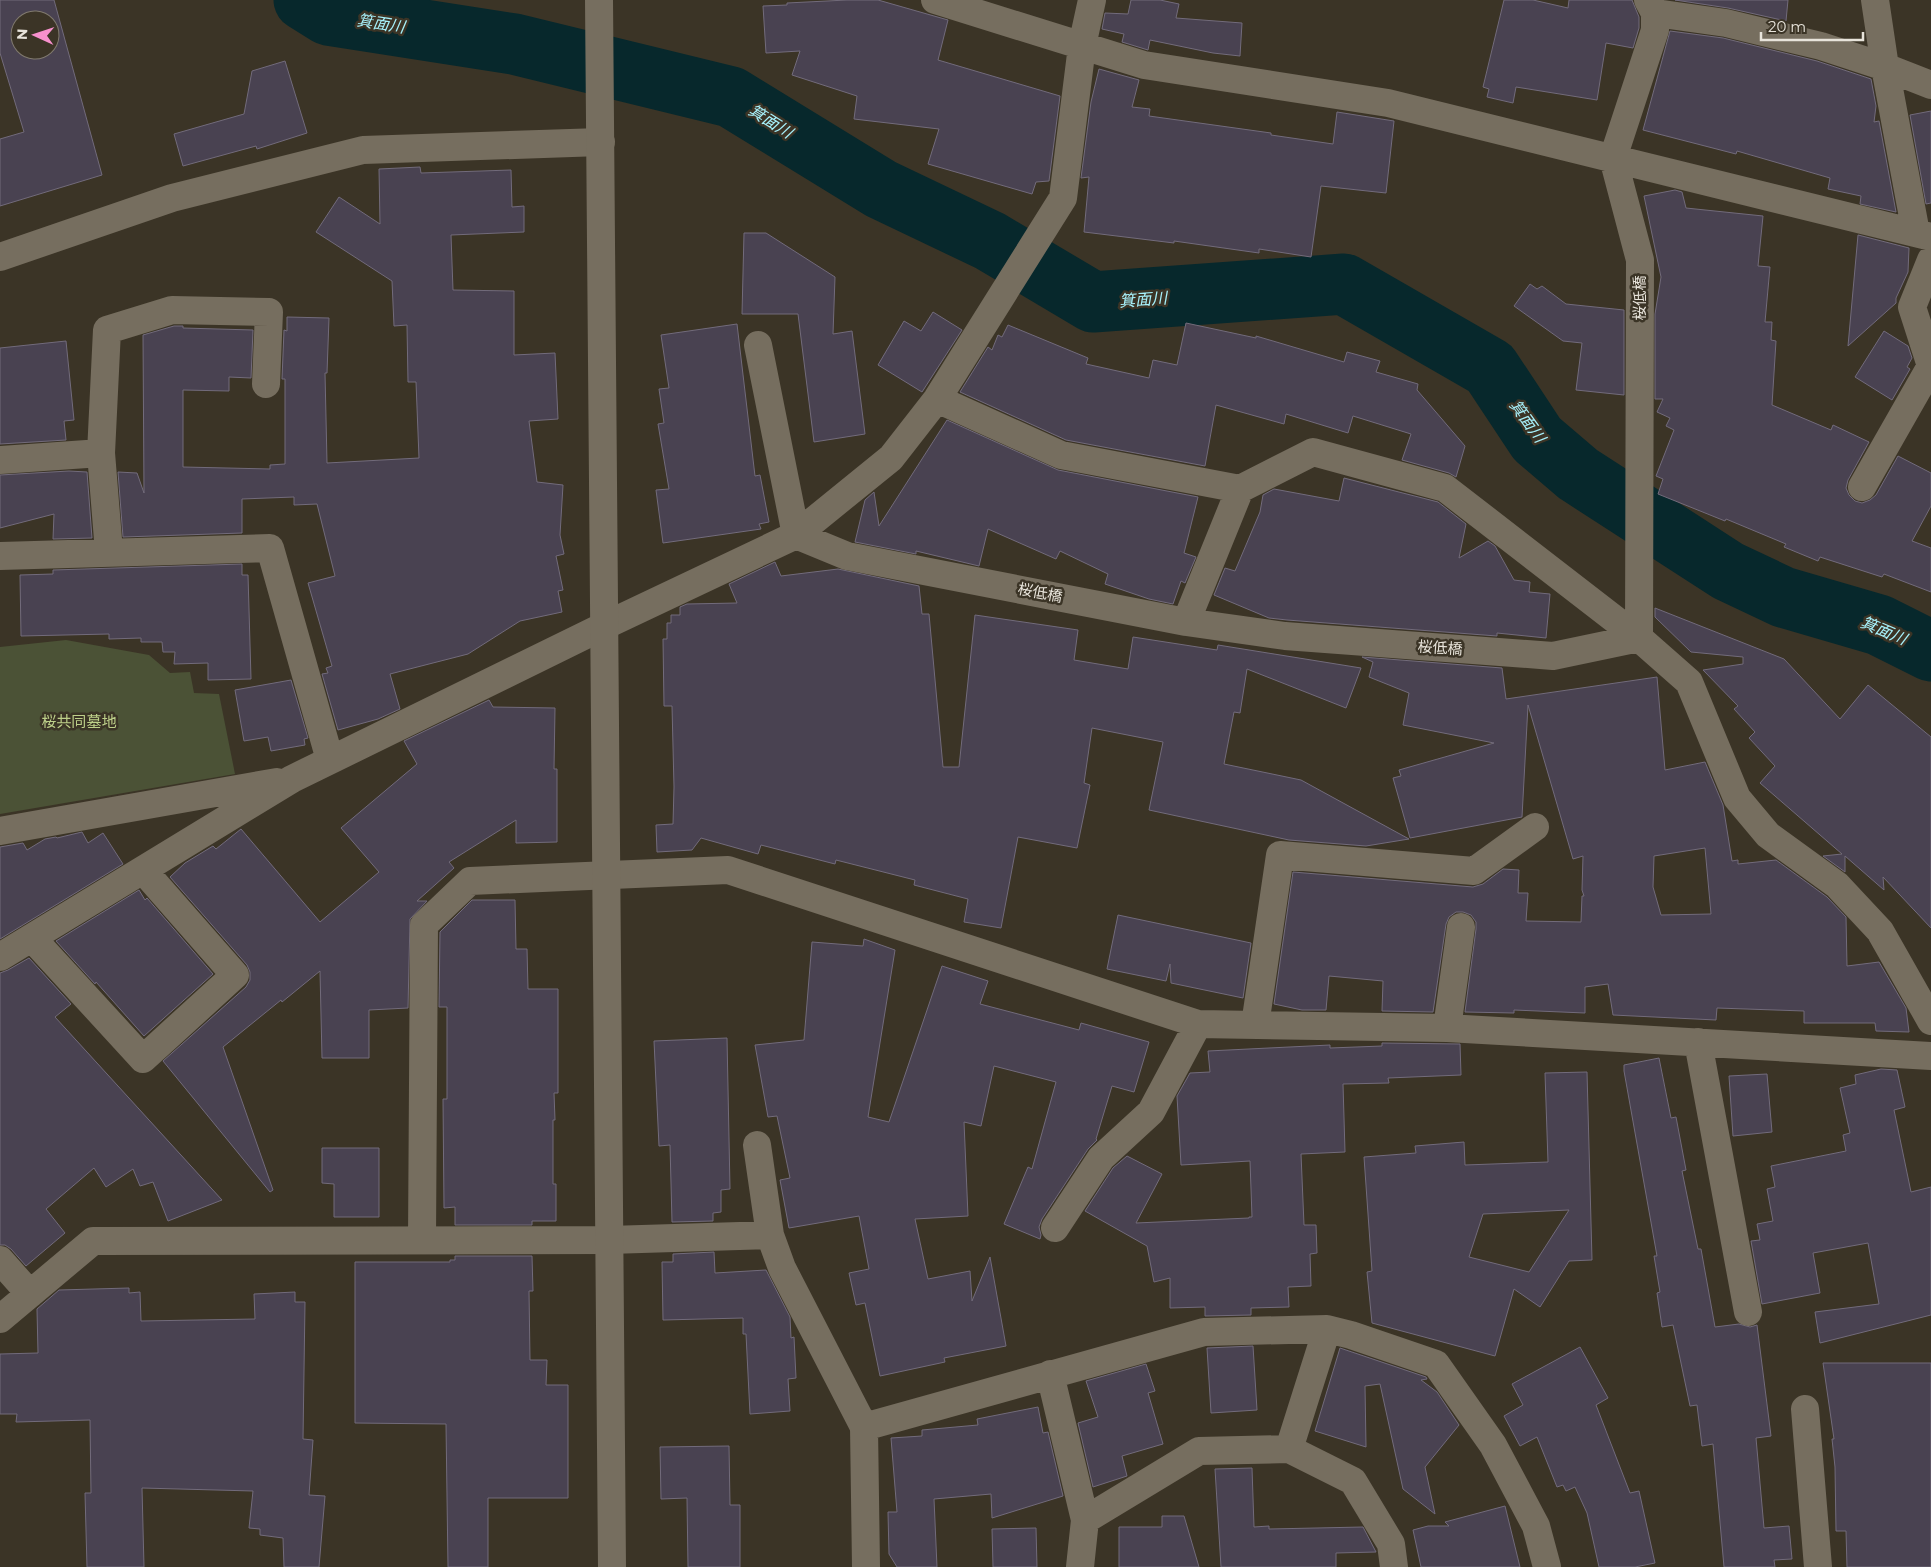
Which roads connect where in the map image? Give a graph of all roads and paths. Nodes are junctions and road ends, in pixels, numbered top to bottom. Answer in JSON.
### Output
{"nodes":[{"id":1,"x":599,"y":0,"type":"edge"},
{"id":2,"x":935,"y":0,"type":"edge"},
{"id":3,"x":1092,"y":0,"type":"edge"},
{"id":4,"x":1875,"y":0,"type":"edge"},
{"id":5,"x":1651,"y":6,"type":"edge"},
{"id":6,"x":1082,"y":46,"type":"junction"},
{"id":7,"x":1885,"y":67,"type":"junction"},
{"id":8,"x":1931,"y":85,"type":"edge"},
{"id":9,"x":601,"y":142,"type":"junction"},
{"id":10,"x":1613,"y":158,"type":"junction"},
{"id":11,"x":1924,"y":235,"type":"edge"},
{"id":12,"x":0,"y":257,"type":"edge"},
{"id":13,"x":1931,"y":260,"type":"edge"},
{"id":14,"x":758,"y":345,"type":"dead end"},
{"id":15,"x":1931,"y":366,"type":"edge"},
{"id":16,"x":266,"y":384,"type":"dead end"},
{"id":17,"x":937,"y":399,"type":"junction"},
{"id":18,"x":101,"y":453,"type":"junction"},
{"id":19,"x":0,"y":460,"type":"edge"},
{"id":20,"x":1862,"y":487,"type":"dead end"},
{"id":21,"x":1240,"y":490,"type":"junction"},
{"id":22,"x":796,"y":535,"type":"junction"},
{"id":23,"x":108,"y":552,"type":"junction"},
{"id":24,"x":0,"y":556,"type":"edge"},
{"id":25,"x":1186,"y":622,"type":"junction"},
{"id":26,"x":604,"y":626,"type":"junction"},
{"id":27,"x":1639,"y":638,"type":"junction"},
{"id":28,"x":330,"y":760,"type":"junction"},
{"id":29,"x":292,"y":779,"type":"junction"},
{"id":30,"x":1535,"y":827,"type":"dead end"},
{"id":31,"x":0,"y":831,"type":"edge"},
{"id":32,"x":143,"y":870,"type":"junction"},
{"id":33,"x":606,"y":875,"type":"junction"},
{"id":34,"x":1461,"y":927,"type":"dead end"},
{"id":35,"x":32,"y":938,"type":"junction"},
{"id":36,"x":0,"y":957,"type":"edge"},
{"id":37,"x":1931,"y":1021,"type":"edge"},
{"id":38,"x":1198,"y":1024,"type":"junction"},
{"id":39,"x":1255,"y":1025,"type":"junction"},
{"id":40,"x":1447,"y":1028,"type":"junction"},
{"id":41,"x":1698,"y":1042,"type":"junction"},
{"id":42,"x":1931,"y":1056,"type":"edge"},
{"id":43,"x":757,"y":1145,"type":"dead end"},
{"id":44,"x":1055,"y":1228,"type":"dead end"},
{"id":45,"x":770,"y":1235,"type":"junction"},
{"id":46,"x":422,"y":1240,"type":"junction"},
{"id":47,"x":609,"y":1240,"type":"junction"},
{"id":48,"x":0,"y":1260,"type":"edge"},
{"id":49,"x":30,"y":1294,"type":"junction"},
{"id":50,"x":1748,"y":1312,"type":"dead end"},
{"id":51,"x":0,"y":1319,"type":"edge"},
{"id":52,"x":1327,"y":1329,"type":"junction"},
{"id":53,"x":1050,"y":1374,"type":"junction"},
{"id":54,"x":1805,"y":1409,"type":"dead end"},
{"id":55,"x":864,"y":1427,"type":"junction"},
{"id":56,"x":1289,"y":1449,"type":"junction"},
{"id":57,"x":1085,"y":1520,"type":"junction"},
{"id":58,"x":612,"y":1567,"type":"edge"},
{"id":59,"x":866,"y":1567,"type":"edge"},
{"id":60,"x":1080,"y":1567,"type":"edge"},
{"id":61,"x":1394,"y":1567,"type":"edge"},
{"id":62,"x":1547,"y":1567,"type":"edge"},
{"id":63,"x":1818,"y":1567,"type":"edge"}],
"edges":[{"from":1,"to":9,"type":"street"},
{"from":2,"to":6,"type":"street"},
{"from":3,"to":6,"type":"street"},
{"from":4,"to":7,"type":"street"},
{"from":5,"to":7,"type":"street"},
{"from":5,"to":10,"type":"street"},
{"from":6,"to":10,"type":"street"},
{"from":6,"to":17,"type":"street"},
{"from":7,"to":8,"type":"street"},
{"from":7,"to":11,"type":"street"},
{"from":9,"to":12,"type":"street"},
{"from":9,"to":26,"type":"street"},
{"from":10,"to":11,"type":"street"},
{"from":10,"to":27,"type":"street","name":"桜低橋"},
{"from":13,"to":15,"type":"street"},
{"from":14,"to":22,"type":"street"},
{"from":15,"to":20,"type":"street"},
{"from":16,"to":18,"type":"street"},
{"from":17,"to":21,"type":"street"},
{"from":17,"to":22,"type":"street"},
{"from":18,"to":19,"type":"street"},
{"from":18,"to":23,"type":"street"},
{"from":21,"to":25,"type":"street"},
{"from":21,"to":27,"type":"street"},
{"from":22,"to":25,"type":"street","name":"桜低橋"},
{"from":22,"to":26,"type":"street"},
{"from":23,"to":24,"type":"street"},
{"from":23,"to":28,"type":"street"},
{"from":25,"to":27,"type":"street","name":"桜低橋"},
{"from":26,"to":28,"type":"street"},
{"from":26,"to":33,"type":"street"},
{"from":27,"to":37,"type":"street"},
{"from":28,"to":29,"type":"street"},
{"from":29,"to":31,"type":"street"},
{"from":29,"to":32,"type":"street"},
{"from":30,"to":39,"type":"street"},
{"from":32,"to":35,"type":"street"},
{"from":32,"to":35,"type":"street"},
{"from":33,"to":38,"type":"street"},
{"from":33,"to":46,"type":"street"},
{"from":33,"to":47,"type":"street"},
{"from":34,"to":40,"type":"street"},
{"from":35,"to":36,"type":"street"},
{"from":38,"to":39,"type":"street"},
{"from":38,"to":44,"type":"street"},
{"from":39,"to":40,"type":"street"},
{"from":40,"to":41,"type":"street"},
{"from":41,"to":42,"type":"street"},
{"from":41,"to":50,"type":"street"},
{"from":43,"to":45,"type":"street"},
{"from":45,"to":47,"type":"street"},
{"from":45,"to":55,"type":"street"},
{"from":46,"to":47,"type":"street"},
{"from":46,"to":49,"type":"street"},
{"from":47,"to":58,"type":"street"},
{"from":48,"to":49,"type":"street"},
{"from":49,"to":51,"type":"street"},
{"from":52,"to":53,"type":"street"},
{"from":52,"to":56,"type":"street"},
{"from":52,"to":62,"type":"street"},
{"from":53,"to":55,"type":"street"},
{"from":53,"to":57,"type":"street"},
{"from":54,"to":63,"type":"street"},
{"from":55,"to":59,"type":"street"},
{"from":56,"to":57,"type":"street"},
{"from":56,"to":61,"type":"street"},
{"from":57,"to":60,"type":"street"}]}
